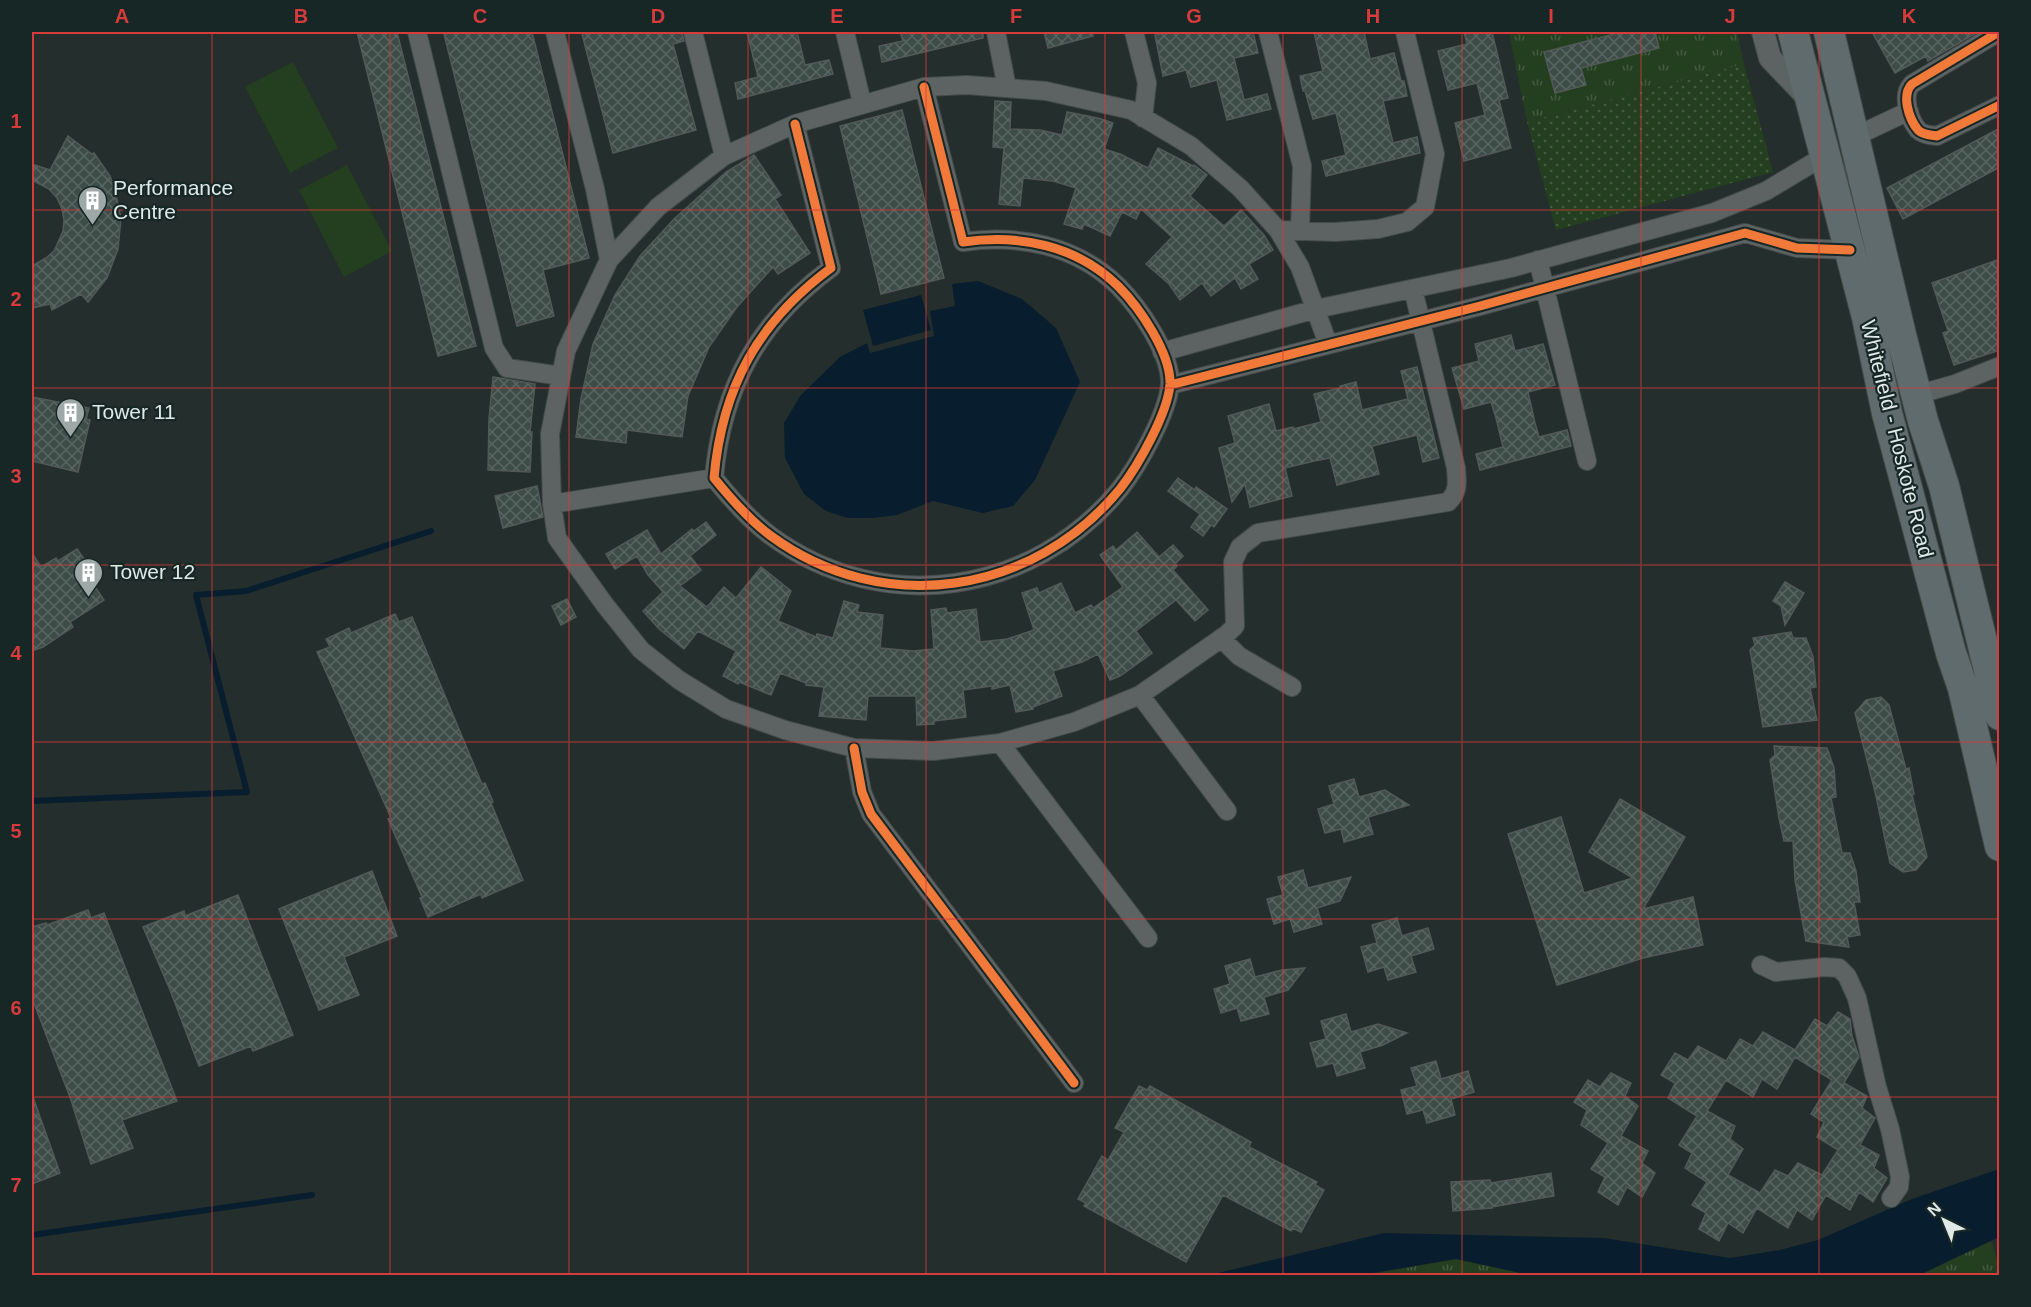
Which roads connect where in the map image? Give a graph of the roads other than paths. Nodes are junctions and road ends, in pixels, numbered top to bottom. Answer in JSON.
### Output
{"nodes":[{"id":1,"x":417,"y":32,"type":"edge"},
{"id":2,"x":555,"y":32,"type":"edge"},
{"id":3,"x":693,"y":32,"type":"edge"},
{"id":4,"x":844,"y":32,"type":"edge"},
{"id":5,"x":996,"y":32,"type":"edge"},
{"id":6,"x":1134,"y":32,"type":"edge"},
{"id":7,"x":1268,"y":32,"type":"edge"},
{"id":8,"x":1405,"y":32,"type":"edge"},
{"id":9,"x":1763,"y":32,"type":"edge"},
{"id":10,"x":1793,"y":32,"type":"edge"},
{"id":11,"x":1828,"y":32,"type":"edge"},
{"id":12,"x":1999,"y":32,"type":"edge"},
{"id":13,"x":924,"y":87,"type":"junction"},
{"id":14,"x":1007,"y":88,"type":"junction"},
{"id":15,"x":1812,"y":102,"type":"junction"},
{"id":16,"x":862,"y":103,"type":"junction"},
{"id":17,"x":2000,"y":105,"type":"edge"},
{"id":18,"x":1909,"y":111,"type":"junction"},
{"id":19,"x":1143,"y":118,"type":"junction"},
{"id":20,"x":795,"y":123,"type":"junction"},
{"id":21,"x":1854,"y":137,"type":"junction"},
{"id":22,"x":1826,"y":155,"type":"junction"},
{"id":23,"x":724,"y":156,"type":"junction"},
{"id":24,"x":1278,"y":230,"type":"junction"},
{"id":25,"x":1300,"y":230,"type":"junction"},
{"id":26,"x":1850,"y":250,"type":"junction"},
{"id":27,"x":609,"y":260,"type":"junction"},
{"id":28,"x":1538,"y":260,"type":"junction"},
{"id":29,"x":1545,"y":288,"type":"junction"},
{"id":30,"x":1413,"y":289,"type":"junction"},
{"id":31,"x":1316,"y":309,"type":"junction"},
{"id":32,"x":1422,"y":321,"type":"junction"},
{"id":33,"x":1328,"y":344,"type":"junction"},
{"id":34,"x":1162,"y":352,"type":"junction"},
{"id":35,"x":2000,"y":366,"type":"edge"},
{"id":36,"x":561,"y":376,"type":"junction"},
{"id":37,"x":1170,"y":385,"type":"junction"},
{"id":38,"x":1916,"y":395,"type":"junction"},
{"id":39,"x":1587,"y":461,"type":"dead end"},
{"id":40,"x":714,"y":478,"type":"junction"},
{"id":41,"x":552,"y":504,"type":"junction"},
{"id":42,"x":1221,"y":638,"type":"junction"},
{"id":43,"x":1991,"y":650,"type":"edge"},
{"id":44,"x":1951,"y":653,"type":"junction"},
{"id":45,"x":1292,"y":687,"type":"dead end"},
{"id":46,"x":1140,"y":695,"type":"junction"},
{"id":47,"x":2000,"y":716,"type":"edge"},
{"id":48,"x":1000,"y":743,"type":"junction"},
{"id":49,"x":854,"y":748,"type":"junction"},
{"id":50,"x":1227,"y":811,"type":"dead end"},
{"id":51,"x":2000,"y":846,"type":"edge"},
{"id":52,"x":1148,"y":938,"type":"dead end"},
{"id":53,"x":1761,"y":966,"type":"dead end"},
{"id":54,"x":1074,"y":1083,"type":"dead end"},
{"id":55,"x":1891,"y":1198,"type":"dead end"}],
"edges":[{"from":1,"to":36,"type":"street"},
{"from":2,"to":27,"type":"street"},
{"from":3,"to":23,"type":"street"},
{"from":4,"to":16,"type":"street"},
{"from":5,"to":14,"type":"street"},
{"from":6,"to":19,"type":"street"},
{"from":7,"to":25,"type":"street"},
{"from":8,"to":25,"type":"street"},
{"from":9,"to":15,"type":"street"},
{"from":10,"to":15,"type":"main road","name":"Whitefield - Hoskote Road"},
{"from":11,"to":21,"type":"main road","name":"Whitefield - Hoskote Road"},
{"from":12,"to":18,"type":"street"},
{"from":13,"to":14,"type":"street"},
{"from":13,"to":16,"type":"street"},
{"from":13,"to":34,"type":"street"},
{"from":14,"to":19,"type":"street"},
{"from":15,"to":22,"type":"main road","name":"Whitefield - Hoskote Road"},
{"from":16,"to":20,"type":"street"},
{"from":17,"to":18,"type":"street"},
{"from":18,"to":21,"type":"street"},
{"from":19,"to":24,"type":"street"},
{"from":20,"to":23,"type":"street"},
{"from":20,"to":40,"type":"street"},
{"from":21,"to":38,"type":"main road","name":"Whitefield - Hoskote Road"},
{"from":22,"to":26,"type":"main road","name":"Whitefield - Hoskote Road"},
{"from":22,"to":28,"type":"street"},
{"from":23,"to":27,"type":"street"},
{"from":24,"to":25,"type":"street"},
{"from":24,"to":31,"type":"street"},
{"from":26,"to":29,"type":"street"},
{"from":26,"to":44,"type":"main road","name":"Whitefield - Hoskote Road"},
{"from":27,"to":36,"type":"street"},
{"from":28,"to":29,"type":"street"},
{"from":28,"to":30,"type":"street"},
{"from":29,"to":32,"type":"street"},
{"from":29,"to":39,"type":"street"},
{"from":30,"to":31,"type":"street"},
{"from":30,"to":32,"type":"street"},
{"from":31,"to":33,"type":"street"},
{"from":31,"to":34,"type":"street"},
{"from":32,"to":33,"type":"street"},
{"from":32,"to":42,"type":"street"},
{"from":33,"to":37,"type":"street"},
{"from":34,"to":37,"type":"street"},
{"from":35,"to":38,"type":"street"},
{"from":36,"to":41,"type":"street"},
{"from":37,"to":40,"type":"street"},
{"from":38,"to":43,"type":"main road","name":"Whitefield - Hoskote Road"},
{"from":40,"to":41,"type":"street"},
{"from":41,"to":49,"type":"street"},
{"from":42,"to":45,"type":"street"},
{"from":42,"to":46,"type":"street"},
{"from":43,"to":44,"type":"street"},
{"from":43,"to":47,"type":"main road","name":"Whitefield - Hoskote Road"},
{"from":44,"to":51,"type":"main road","name":"Whitefield - Hoskote Road"},
{"from":46,"to":48,"type":"street"},
{"from":46,"to":50,"type":"street"},
{"from":48,"to":49,"type":"street"},
{"from":48,"to":52,"type":"street"},
{"from":49,"to":54,"type":"street"},
{"from":53,"to":55,"type":"street"}]}
